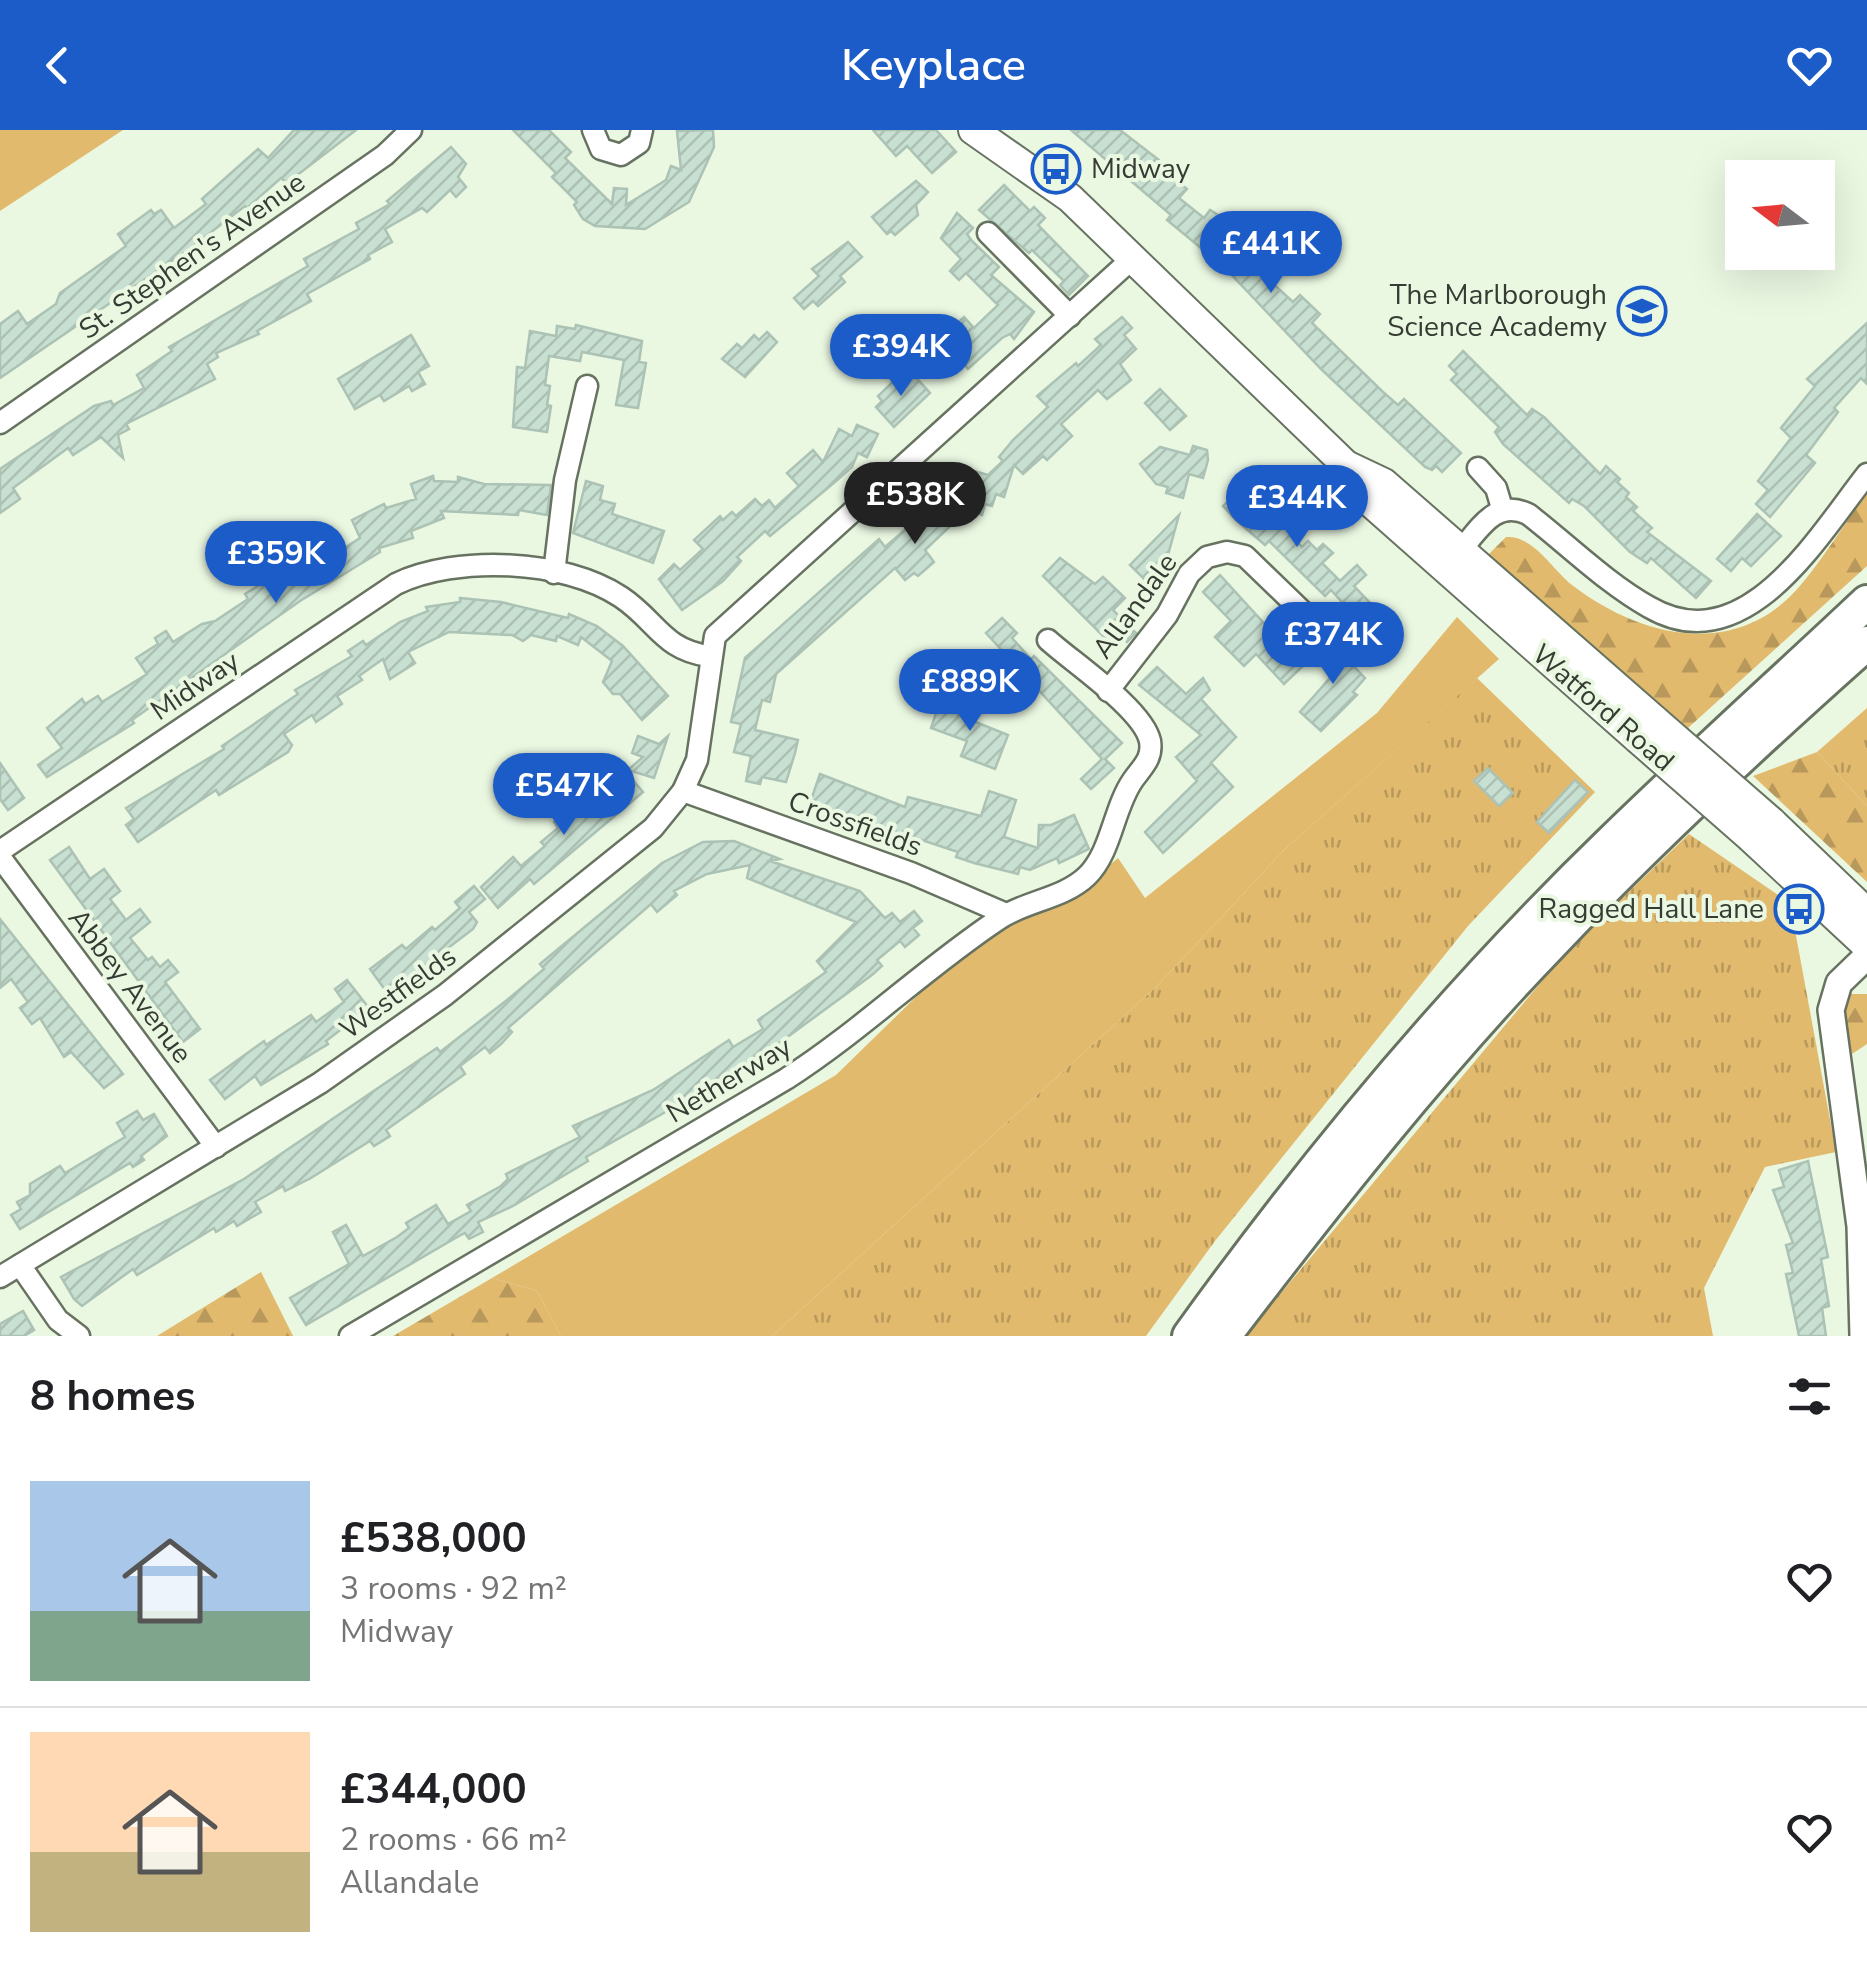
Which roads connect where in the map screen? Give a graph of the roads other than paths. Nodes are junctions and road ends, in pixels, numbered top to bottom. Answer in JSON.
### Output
{"nodes":[{"id":1,"x":411,"y":130,"type":"edge"},
{"id":2,"x":593,"y":130,"type":"edge"},
{"id":3,"x":642,"y":130,"type":"edge"},
{"id":4,"x":973,"y":130,"type":"edge"},
{"id":5,"x":988,"y":234,"type":"dead end"},
{"id":6,"x":1134,"y":257,"type":"junction"},
{"id":7,"x":1070,"y":316,"type":"junction"},
{"id":8,"x":587,"y":386,"type":"dead end"},
{"id":9,"x":0,"y":423,"type":"edge"},
{"id":10,"x":1478,"y":468,"type":"dead end"},
{"id":11,"x":1867,"y":474,"type":"edge"},
{"id":12,"x":1502,"y":508,"type":"junction"},
{"id":13,"x":1453,"y":559,"type":"junction"},
{"id":14,"x":554,"y":574,"type":"junction"},
{"id":15,"x":1867,"y":602,"type":"edge"},
{"id":16,"x":1305,"y":614,"type":"dead end"},
{"id":17,"x":1048,"y":640,"type":"dead end"},
{"id":18,"x":1867,"y":643,"type":"edge"},
{"id":19,"x":709,"y":656,"type":"junction"},
{"id":20,"x":1108,"y":691,"type":"junction"},
{"id":21,"x":683,"y":790,"type":"junction"},
{"id":22,"x":1761,"y":830,"type":"junction"},
{"id":23,"x":1107,"y":840,"type":"joint"},
{"id":24,"x":0,"y":854,"type":"edge"},
{"id":25,"x":1867,"y":913,"type":"edge"},
{"id":26,"x":1006,"y":914,"type":"junction"},
{"id":27,"x":1867,"y":946,"type":"edge"},
{"id":28,"x":1867,"y":956,"type":"edge"},
{"id":29,"x":216,"y":1147,"type":"junction"},
{"id":30,"x":20,"y":1265,"type":"junction"},
{"id":31,"x":0,"y":1277,"type":"edge"},
{"id":32,"x":79,"y":1336,"type":"edge"},
{"id":33,"x":350,"y":1336,"type":"edge"},
{"id":34,"x":1189,"y":1336,"type":"edge"},
{"id":35,"x":1224,"y":1336,"type":"edge"},
{"id":36,"x":1863,"y":1336,"type":"edge"}],
"edges":[{"from":1,"to":9,"type":"street","name":"St. Stephen's Avenue"},
{"from":2,"to":3,"type":"street"},
{"from":4,"to":6,"type":"main road","name":"Watford Road"},
{"from":5,"to":7,"type":"street"},
{"from":6,"to":7,"type":"street"},
{"from":6,"to":13,"type":"main road","name":"Watford Road"},
{"from":7,"to":19,"type":"street"},
{"from":8,"to":14,"type":"street"},
{"from":10,"to":12,"type":"street"},
{"from":11,"to":12,"type":"street"},
{"from":12,"to":13,"type":"street"},
{"from":13,"to":22,"type":"main road","name":"Watford Road","bridge":true},
{"from":14,"to":19,"type":"street","name":"Midway"},
{"from":14,"to":24,"type":"street","name":"Midway"},
{"from":15,"to":34,"type":"highway"},
{"from":16,"to":20,"type":"street","name":"Allandale"},
{"from":17,"to":20,"type":"street","name":"Allandale"},
{"from":18,"to":35,"type":"highway"},
{"from":19,"to":21,"type":"street","name":"Westfields"},
{"from":20,"to":23,"type":"street","name":"Allandale"},
{"from":21,"to":26,"type":"street","name":"Crossfields"},
{"from":21,"to":29,"type":"street","name":"Westfields"},
{"from":22,"to":25,"type":"main road","name":"Watford Road"},
{"from":22,"to":27,"type":"main road","name":"Watford Road"},
{"from":23,"to":26,"type":"street","name":"Netherway"},
{"from":24,"to":29,"type":"street","name":"Abbey Avenue"},
{"from":26,"to":33,"type":"street","name":"Netherway"},
{"from":28,"to":36,"type":"street"},
{"from":29,"to":30,"type":"street","name":"Westfields"},
{"from":30,"to":31,"type":"street","name":"Westfields"},
{"from":30,"to":32,"type":"street"}]}
